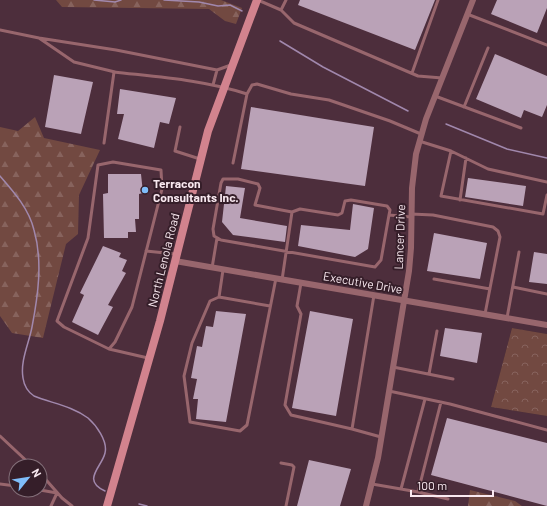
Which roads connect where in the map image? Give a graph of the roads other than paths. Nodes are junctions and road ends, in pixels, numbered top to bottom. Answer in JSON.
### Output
{"nodes":[{"id":1,"x":257,"y":0,"type":"edge"},
{"id":2,"x":286,"y":0,"type":"edge"},
{"id":3,"x":438,"y":0,"type":"edge"},
{"id":4,"x":472,"y":0,"type":"edge"},
{"id":5,"x":281,"y":10,"type":"junction"},
{"id":6,"x":467,"y":14,"type":"junction"},
{"id":7,"x":0,"y":30,"type":"edge"},
{"id":8,"x":39,"y":38,"type":"junction"},
{"id":9,"x":547,"y":46,"type":"edge"},
{"id":10,"x":488,"y":48,"type":"dead end"},
{"id":11,"x":232,"y":64,"type":"junction"},
{"id":12,"x":217,"y":70,"type":"junction"},
{"id":13,"x":115,"y":72,"type":"junction"},
{"id":14,"x":412,"y":73,"type":"junction"},
{"id":15,"x":442,"y":78,"type":"junction"},
{"id":16,"x":213,"y":85,"type":"junction"},
{"id":17,"x":224,"y":87,"type":"junction"},
{"id":18,"x":247,"y":94,"type":"junction"},
{"id":19,"x":434,"y":96,"type":"junction"},
{"id":20,"x":464,"y":107,"type":"junction"},
{"id":21,"x":180,"y":127,"type":"dead end"},
{"id":22,"x":521,"y":128,"type":"dead end"},
{"id":23,"x":421,"y":134,"type":"junction"},
{"id":24,"x":419,"y":141,"type":"junction"},
{"id":25,"x":104,"y":143,"type":"dead end"},
{"id":26,"x":451,"y":151,"type":"junction"},
{"id":27,"x":466,"y":158,"type":"junction"},
{"id":28,"x":200,"y":159,"type":"junction"},
{"id":29,"x":233,"y":163,"type":"dead end"},
{"id":30,"x":547,"y":182,"type":"edge"},
{"id":31,"x":547,"y":195,"type":"edge"},
{"id":32,"x":460,"y":200,"type":"junction"},
{"id":33,"x":292,"y":212,"type":"junction"},
{"id":34,"x":389,"y":215,"type":"junction"},
{"id":35,"x":411,"y":216,"type":"junction"},
{"id":36,"x":217,"y":238,"type":"junction"},
{"id":37,"x":146,"y":251,"type":"junction"},
{"id":38,"x":287,"y":251,"type":"junction"},
{"id":39,"x":519,"y":252,"type":"dead end"},
{"id":40,"x":176,"y":258,"type":"junction"},
{"id":41,"x":212,"y":268,"type":"junction"},
{"id":42,"x":223,"y":270,"type":"junction"},
{"id":43,"x":279,"y":279,"type":"junction"},
{"id":44,"x":434,"y":280,"type":"dead end"},
{"id":45,"x":301,"y":283,"type":"junction"},
{"id":46,"x":513,"y":287,"type":"junction"},
{"id":47,"x":490,"y":289,"type":"junction"},
{"id":48,"x":547,"y":294,"type":"edge"},
{"id":49,"x":374,"y":295,"type":"junction"},
{"id":50,"x":219,"y":297,"type":"junction"},
{"id":51,"x":404,"y":300,"type":"junction"},
{"id":52,"x":270,"y":306,"type":"junction"},
{"id":53,"x":485,"y":315,"type":"junction"},
{"id":54,"x":507,"y":318,"type":"junction"},
{"id":55,"x":547,"y":325,"type":"edge"},
{"id":56,"x":437,"y":331,"type":"dead end"},
{"id":57,"x":109,"y":349,"type":"junction"},
{"id":58,"x":149,"y":359,"type":"junction"},
{"id":59,"x":393,"y":367,"type":"junction"},
{"id":60,"x":429,"y":374,"type":"junction"},
{"id":61,"x":452,"y":379,"type":"dead end"},
{"id":62,"x":389,"y":391,"type":"junction"},
{"id":63,"x":425,"y":398,"type":"junction"},
{"id":64,"x":441,"y":402,"type":"junction"},
{"id":65,"x":352,"y":429,"type":"junction"},
{"id":66,"x":547,"y":430,"type":"edge"},
{"id":67,"x":0,"y":436,"type":"edge"},
{"id":68,"x":382,"y":437,"type":"junction"},
{"id":69,"x":23,"y":458,"type":"edge"},
{"id":70,"x":281,"y":463,"type":"dead end"},
{"id":71,"x":48,"y":482,"type":"edge"},
{"id":72,"x":372,"y":484,"type":"junction"},
{"id":73,"x":401,"y":489,"type":"junction"},
{"id":74,"x":48,"y":491,"type":"edge"},
{"id":75,"x":418,"y":492,"type":"junction"},
{"id":76,"x":57,"y":493,"type":"junction"},
{"id":77,"x":448,"y":499,"type":"dead end"},
{"id":78,"x":51,"y":506,"type":"edge"},
{"id":79,"x":72,"y":506,"type":"edge"},
{"id":80,"x":107,"y":506,"type":"edge"},
{"id":81,"x":286,"y":506,"type":"edge"},
{"id":82,"x":366,"y":506,"type":"edge"}],
"edges":[{"from":1,"to":5,"type":"lane"},
{"from":1,"to":11,"type":"main road","name":"North Lenola Road"},
{"from":2,"to":5,"type":"lane"},
{"from":3,"to":14,"type":"lane"},
{"from":4,"to":6,"type":"street","name":"Lancer Drive"},
{"from":5,"to":14,"type":"lane"},
{"from":6,"to":9,"type":"lane"},
{"from":6,"to":15,"type":"street","name":"Lancer Drive"},
{"from":7,"to":8,"type":"lane"},
{"from":8,"to":12,"type":"lane"},
{"from":8,"to":13,"type":"lane"},
{"from":10,"to":20,"type":"lane"},
{"from":11,"to":12,"type":"lane"},
{"from":11,"to":17,"type":"main road","name":"North Lenola Road"},
{"from":12,"to":16,"type":"lane"},
{"from":13,"to":16,"type":"lane"},
{"from":13,"to":25,"type":"lane"},
{"from":14,"to":15,"type":"lane"},
{"from":15,"to":19,"type":"street","name":"Lancer Drive"},
{"from":16,"to":17,"type":"lane"},
{"from":17,"to":18,"type":"lane"},
{"from":17,"to":28,"type":"main road","name":"North Lenola Road"},
{"from":18,"to":23,"type":"lane"},
{"from":18,"to":29,"type":"lane"},
{"from":19,"to":20,"type":"lane"},
{"from":19,"to":23,"type":"street","name":"Lancer Drive"},
{"from":20,"to":22,"type":"lane"},
{"from":21,"to":28,"type":"lane"},
{"from":23,"to":24,"type":"street","name":"Lancer Drive"},
{"from":24,"to":26,"type":"lane"},
{"from":24,"to":35,"type":"street","name":"Lancer Drive"},
{"from":26,"to":27,"type":"lane"},
{"from":26,"to":32,"type":"lane"},
{"from":27,"to":30,"type":"lane"},
{"from":27,"to":32,"type":"lane"},
{"from":28,"to":40,"type":"main road","name":"North Lenola Road"},
{"from":31,"to":32,"type":"lane"},
{"from":33,"to":34,"type":"lane"},
{"from":33,"to":36,"type":"lane"},
{"from":33,"to":38,"type":"lane"},
{"from":34,"to":35,"type":"lane"},
{"from":34,"to":38,"type":"lane"},
{"from":35,"to":47,"type":"lane"},
{"from":35,"to":51,"type":"street","name":"Lancer Drive"},
{"from":36,"to":38,"type":"lane"},
{"from":36,"to":41,"type":"lane"},
{"from":37,"to":40,"type":"lane"},
{"from":37,"to":57,"type":"lane"},
{"from":37,"to":57,"type":"lane"},
{"from":38,"to":43,"type":"lane"},
{"from":39,"to":46,"type":"lane"},
{"from":40,"to":41,"type":"street","name":"Executive Drive"},
{"from":40,"to":58,"type":"main road","name":"North Lenola Road"},
{"from":41,"to":42,"type":"street","name":"Executive Drive"},
{"from":42,"to":43,"type":"street","name":"Executive Drive"},
{"from":42,"to":50,"type":"lane"},
{"from":43,"to":45,"type":"street","name":"Executive Drive"},
{"from":43,"to":52,"type":"lane"},
{"from":44,"to":47,"type":"lane"},
{"from":45,"to":49,"type":"street","name":"Executive Drive"},
{"from":45,"to":65,"type":"lane"},
{"from":46,"to":48,"type":"lane"},
{"from":46,"to":54,"type":"lane"},
{"from":47,"to":53,"type":"lane"},
{"from":49,"to":51,"type":"street","name":"Executive Drive"},
{"from":49,"to":65,"type":"lane"},
{"from":50,"to":52,"type":"lane"},
{"from":50,"to":52,"type":"lane"},
{"from":51,"to":53,"type":"street","name":"Executive Drive"},
{"from":51,"to":59,"type":"street","name":"Lancer Drive"},
{"from":53,"to":54,"type":"street","name":"Executive Drive"},
{"from":54,"to":55,"type":"street","name":"Executive Drive"},
{"from":56,"to":60,"type":"lane"},
{"from":57,"to":58,"type":"lane"},
{"from":58,"to":80,"type":"main road","name":"North Lenola Road"},
{"from":59,"to":60,"type":"lane"},
{"from":59,"to":62,"type":"street","name":"Lancer Drive"},
{"from":60,"to":61,"type":"lane"},
{"from":62,"to":63,"type":"lane"},
{"from":62,"to":68,"type":"street","name":"Lancer Drive"},
{"from":63,"to":64,"type":"lane"},
{"from":63,"to":73,"type":"lane"},
{"from":64,"to":66,"type":"lane"},
{"from":64,"to":75,"type":"lane"},
{"from":65,"to":68,"type":"lane"},
{"from":67,"to":69,"type":"lane"},
{"from":68,"to":72,"type":"street","name":"Lancer Drive"},
{"from":70,"to":81,"type":"lane"},
{"from":71,"to":76,"type":"lane"},
{"from":72,"to":73,"type":"lane"},
{"from":72,"to":82,"type":"street","name":"Lancer Drive"},
{"from":73,"to":75,"type":"lane"},
{"from":74,"to":76,"type":"lane"},
{"from":75,"to":77,"type":"lane"},
{"from":76,"to":78,"type":"lane"},
{"from":76,"to":79,"type":"lane"}]}
